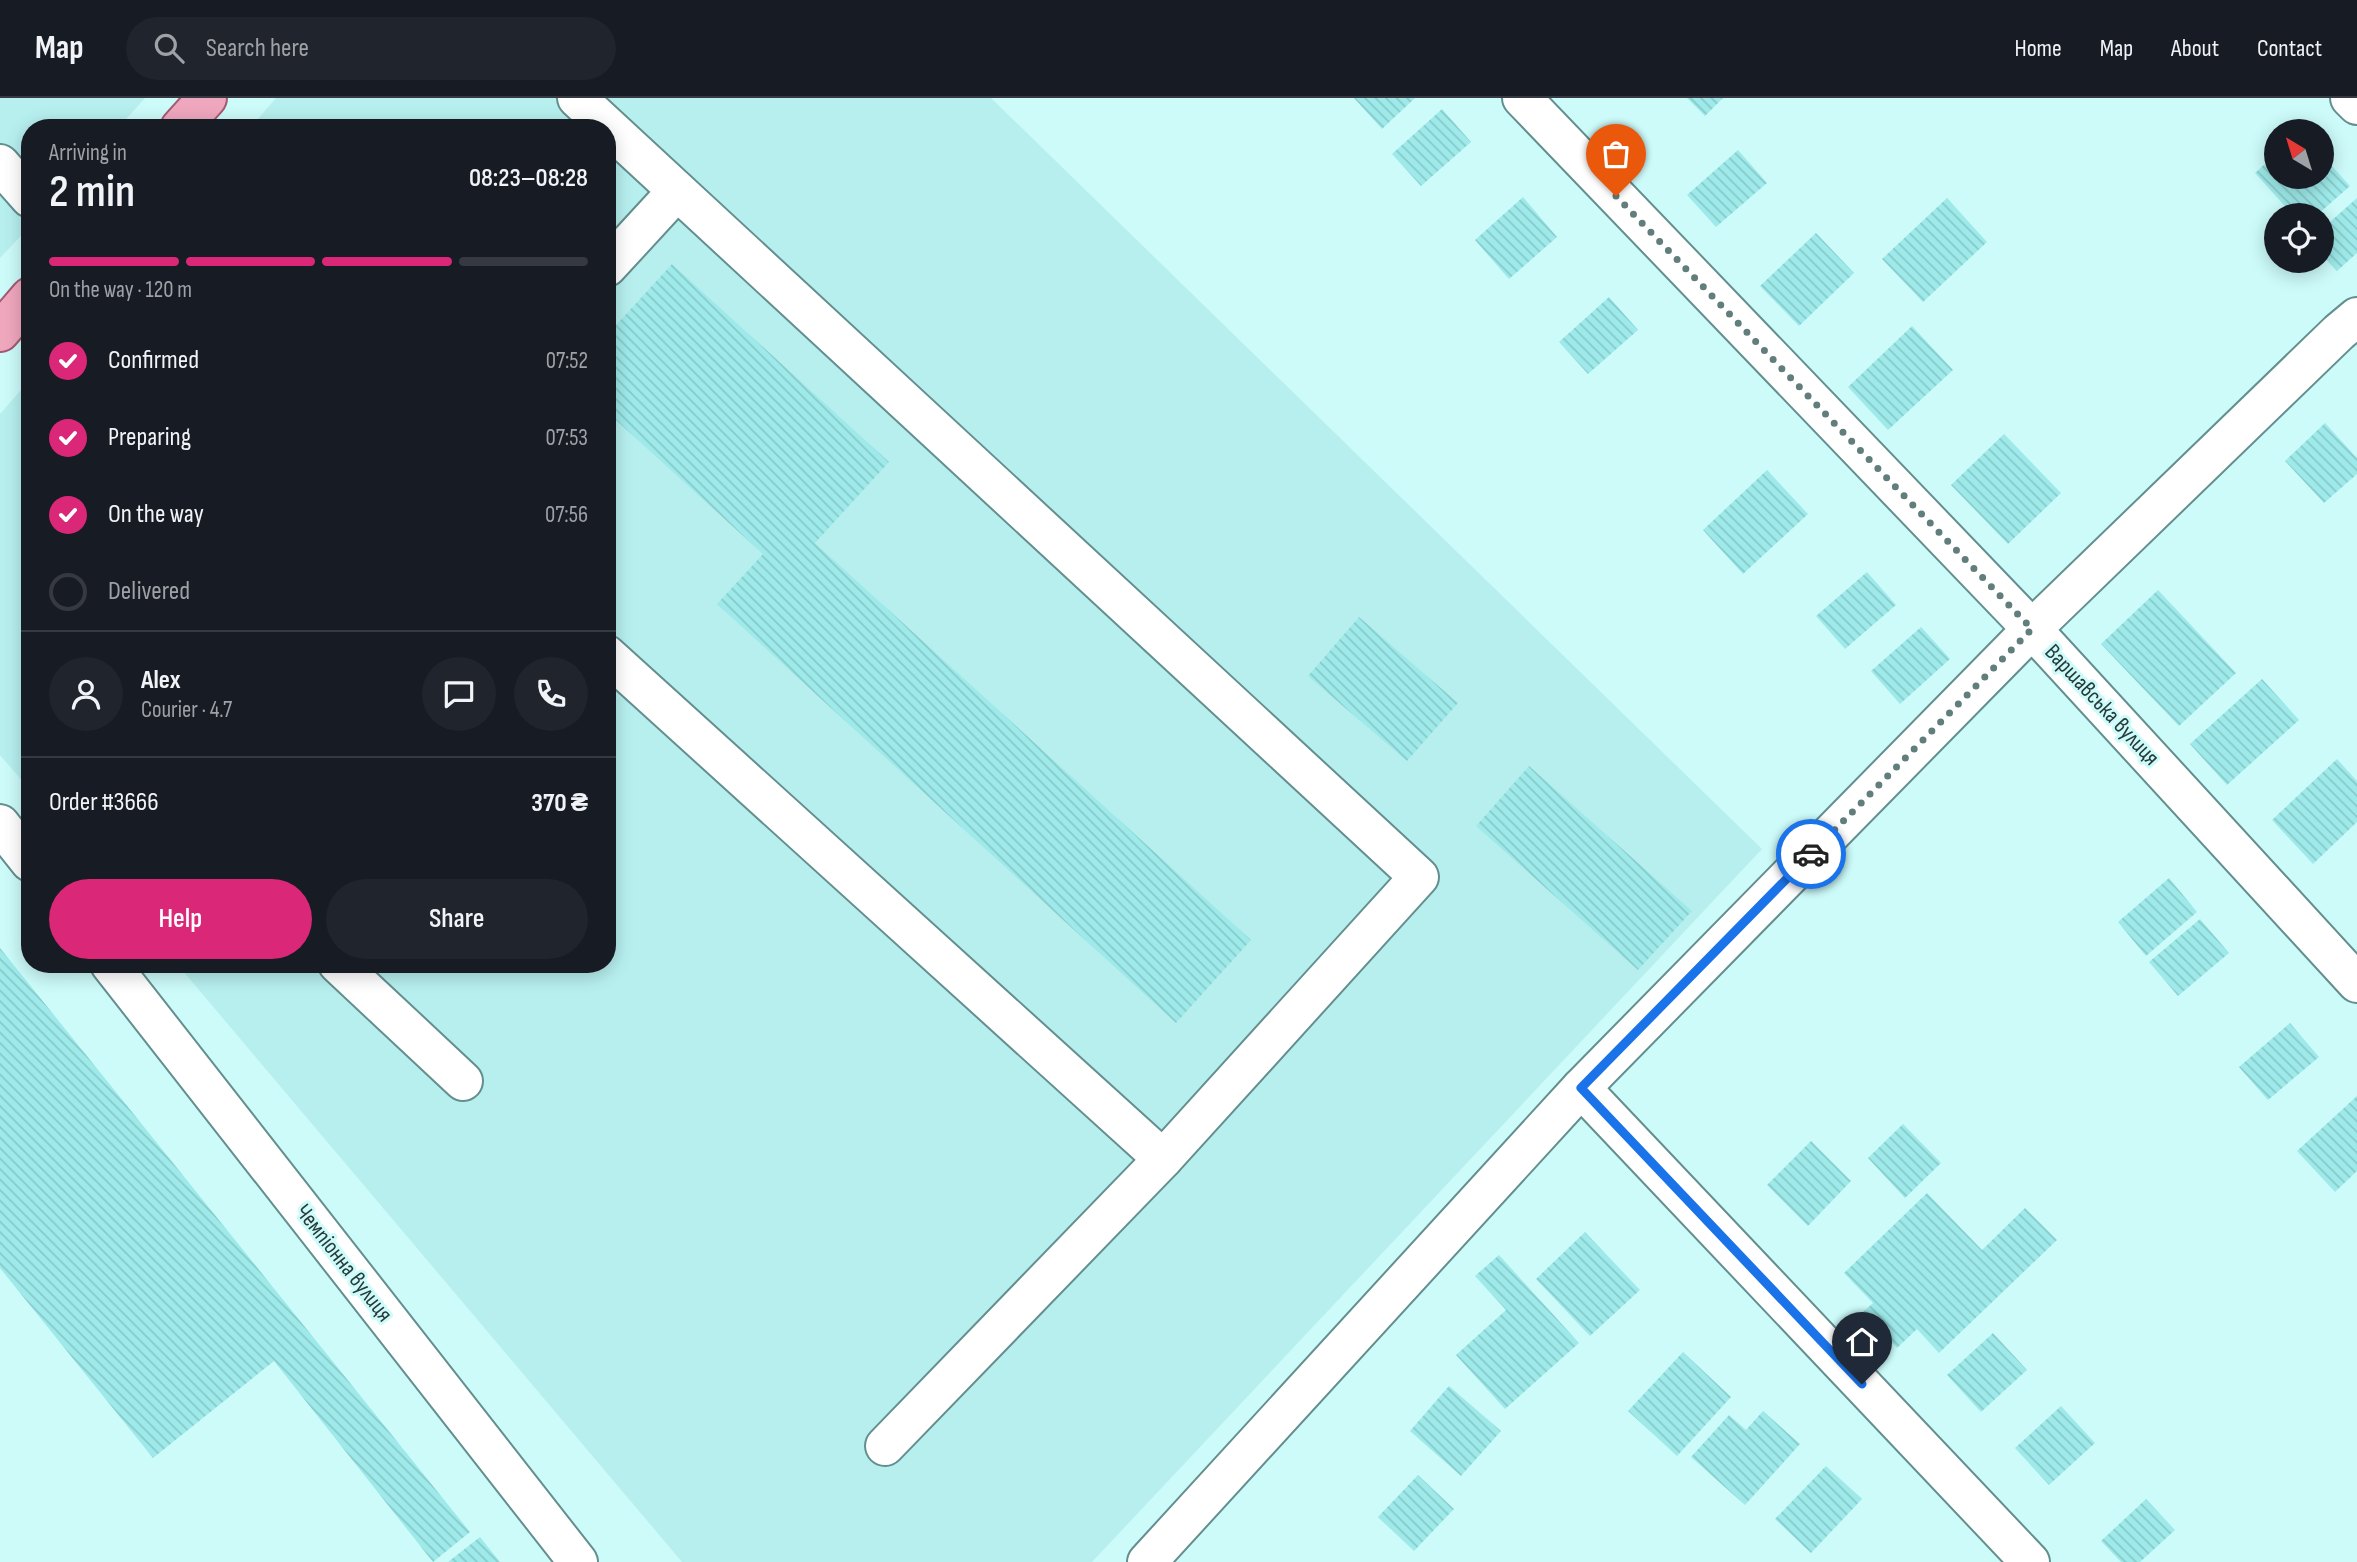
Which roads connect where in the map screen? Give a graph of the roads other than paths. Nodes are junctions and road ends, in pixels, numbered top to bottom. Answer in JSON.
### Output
{"nodes":[{"id":1,"x":207,"y":98,"type":"edge"},
{"id":2,"x":577,"y":98,"type":"edge"},
{"id":3,"x":1522,"y":98,"type":"edge"},
{"id":4,"x":2350,"y":98,"type":"edge"},
{"id":5,"x":2357,"y":106,"type":"edge"},
{"id":6,"x":188,"y":119,"type":"edge"},
{"id":7,"x":600,"y":119,"type":"edge"},
{"id":8,"x":616,"y":134,"type":"edge"},
{"id":9,"x":0,"y":164,"type":"edge"},
{"id":10,"x":21,"y":188,"type":"edge"},
{"id":11,"x":677,"y":191,"type":"junction"},
{"id":12,"x":616,"y":257,"type":"edge"},
{"id":13,"x":21,"y":308,"type":"edge"},
{"id":14,"x":2357,"y":317,"type":"edge"},
{"id":15,"x":0,"y":332,"type":"edge"},
{"id":16,"x":2032,"y":629,"type":"junction"},
{"id":17,"x":616,"y":664,"type":"edge"},
{"id":18,"x":0,"y":824,"type":"edge"},
{"id":19,"x":21,"y":851,"type":"edge"},
{"id":20,"x":117,"y":973,"type":"edge"},
{"id":21,"x":348,"y":973,"type":"edge"},
{"id":22,"x":2357,"y":983,"type":"edge"},
{"id":23,"x":463,"y":1081,"type":"dead end"},
{"id":24,"x":1581,"y":1088,"type":"junction"},
{"id":25,"x":1163,"y":1159,"type":"junction"},
{"id":26,"x":885,"y":1446,"type":"dead end"},
{"id":27,"x":578,"y":1562,"type":"edge"},
{"id":28,"x":1147,"y":1562,"type":"edge"},
{"id":29,"x":2030,"y":1562,"type":"edge"}],
"edges":[{"from":1,"to":6,"type":"main road"},
{"from":2,"to":7,"type":"street"},
{"from":3,"to":16,"type":"street","name":"Варшавська вулиця"},
{"from":4,"to":5,"type":"street"},
{"from":8,"to":11,"type":"street"},
{"from":9,"to":10,"type":"street"},
{"from":11,"to":12,"type":"street"},
{"from":11,"to":25,"type":"street"},
{"from":13,"to":15,"type":"main road"},
{"from":14,"to":16,"type":"street"},
{"from":16,"to":22,"type":"street","name":"Варшавська вулиця"},
{"from":16,"to":24,"type":"street"},
{"from":17,"to":25,"type":"street"},
{"from":18,"to":19,"type":"street"},
{"from":20,"to":27,"type":"street","name":"Чемпіонна вулиця"},
{"from":21,"to":23,"type":"street"},
{"from":24,"to":28,"type":"street"},
{"from":24,"to":29,"type":"street"},
{"from":25,"to":26,"type":"street"}]}
